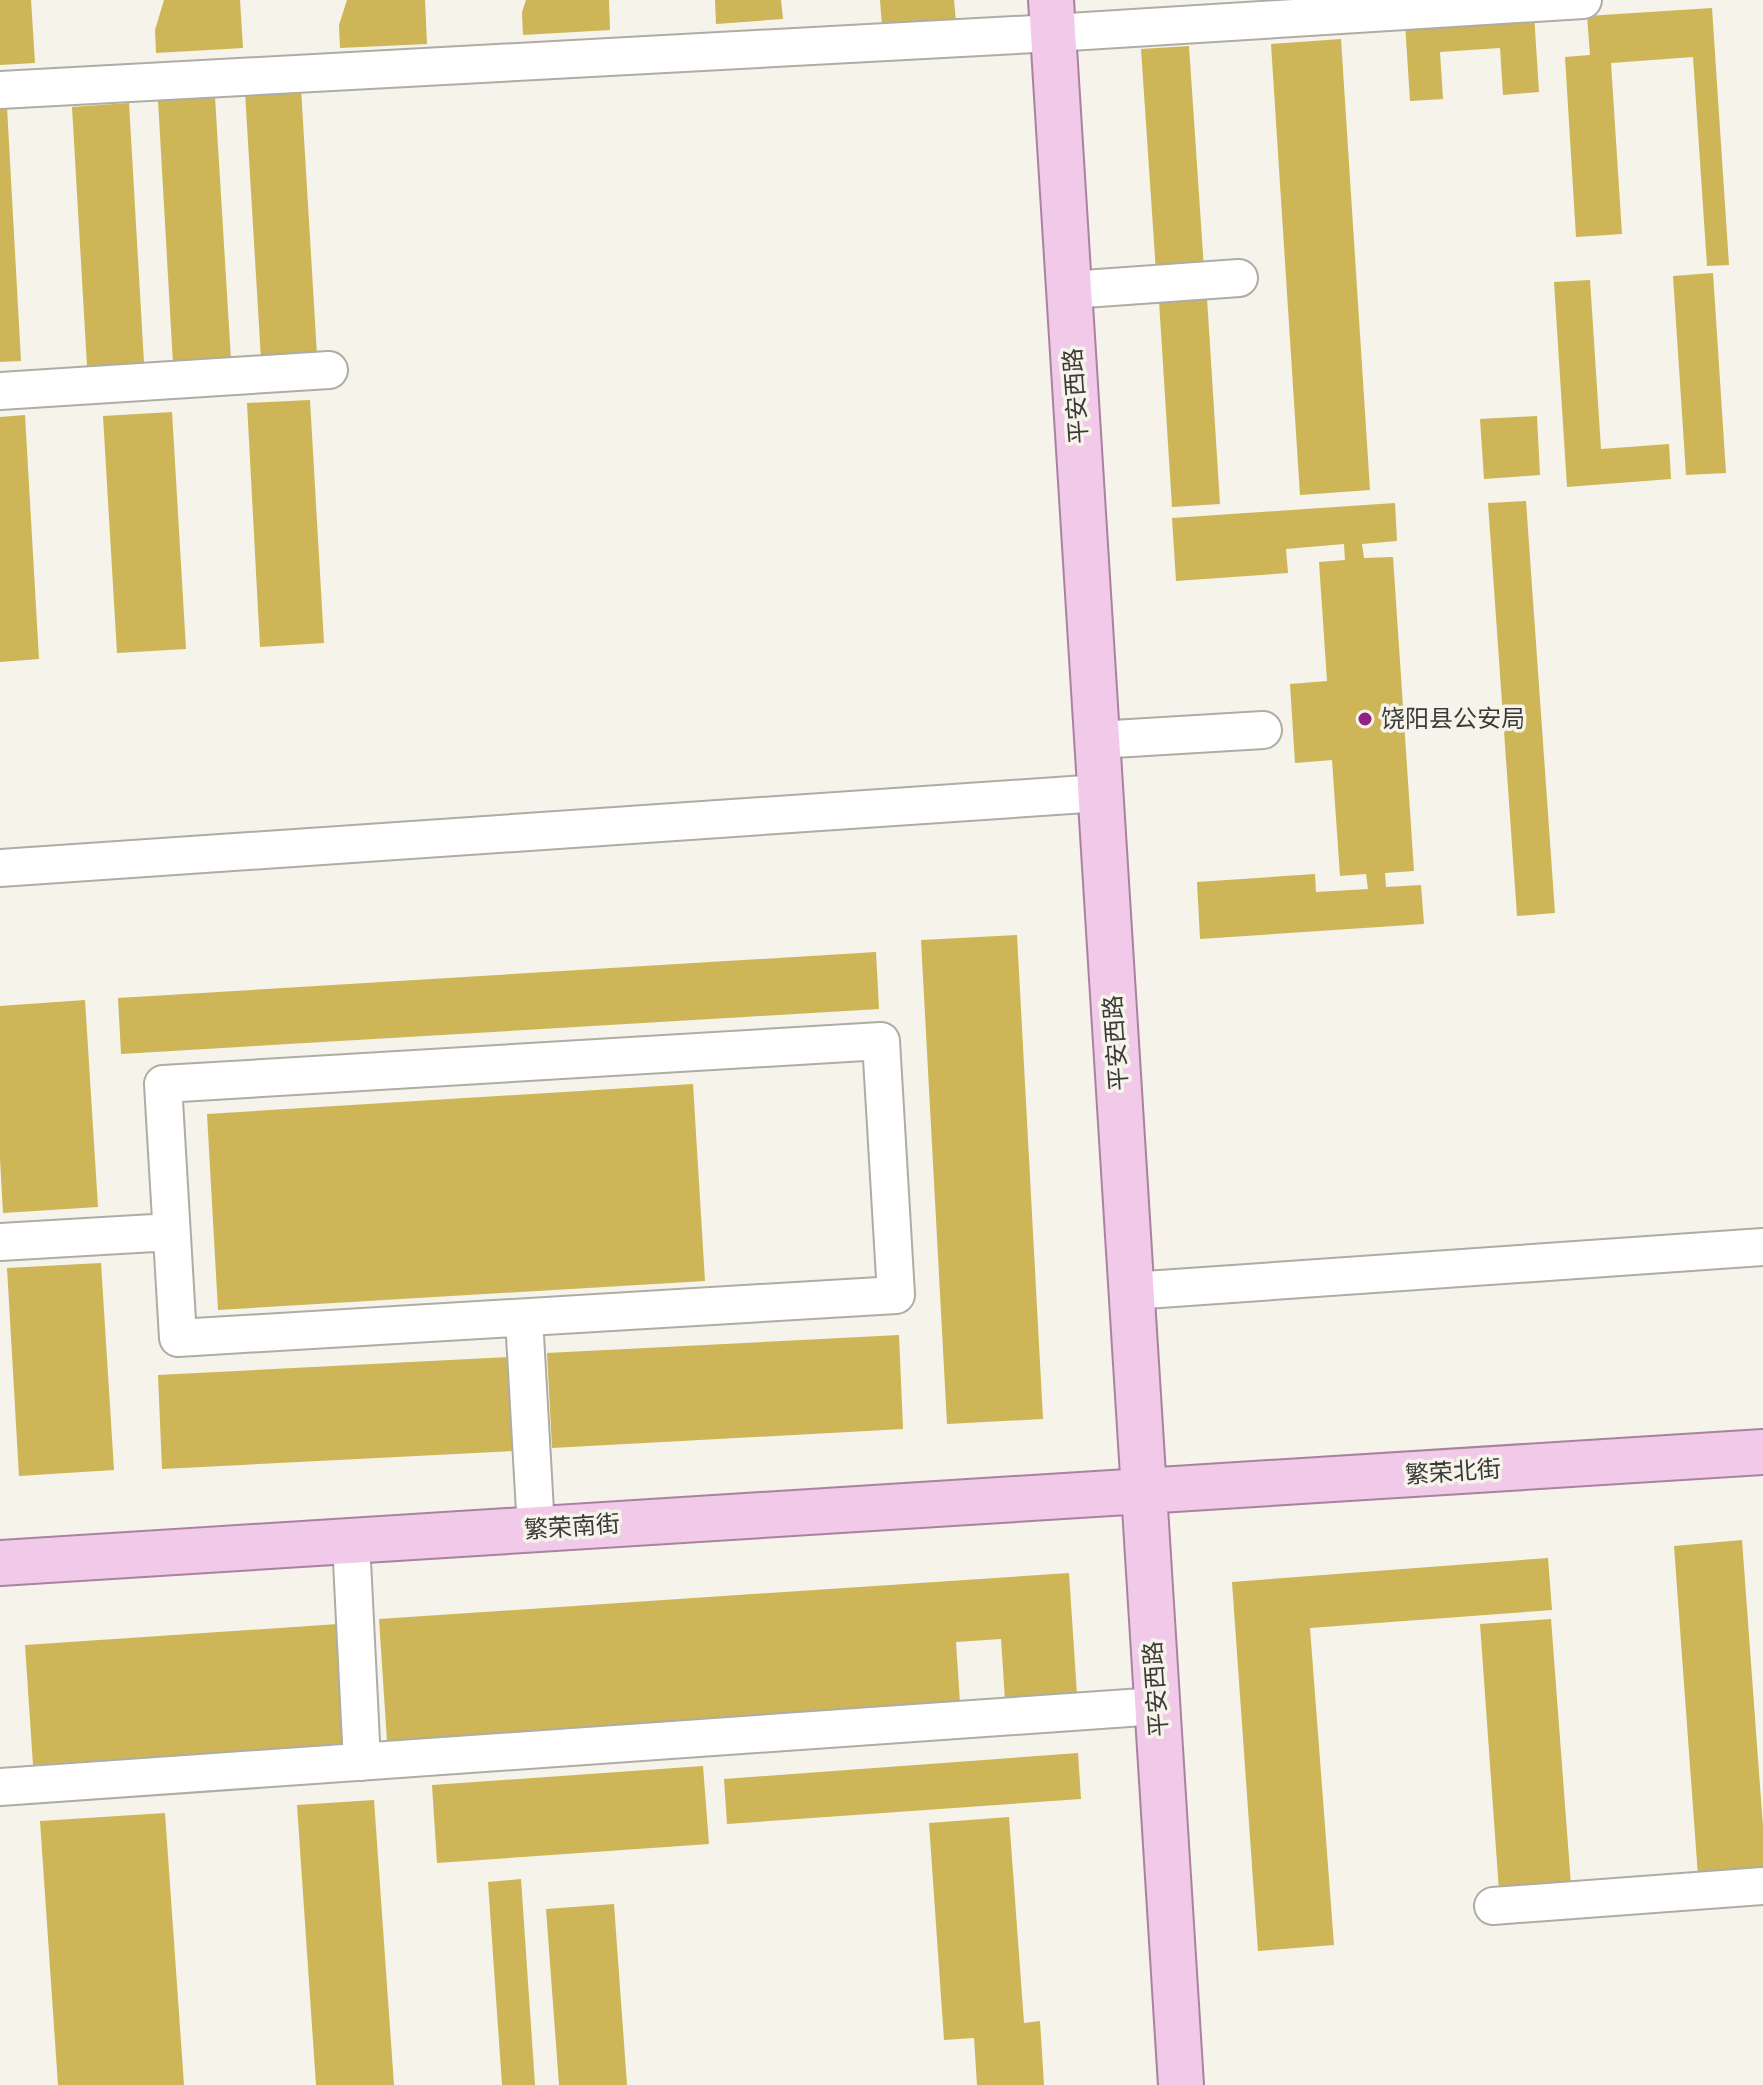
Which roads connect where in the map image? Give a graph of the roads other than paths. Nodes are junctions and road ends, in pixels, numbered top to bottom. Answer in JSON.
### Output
{"nodes":[{"id":1,"x":1583,"y":0,"type":"edge"},
{"id":2,"x":1052,"y":17,"type":"edge"},
{"id":3,"x":0,"y":90,"type":"edge"},
{"id":4,"x":1239,"y":278,"type":"dead end"},
{"id":5,"x":1070,"y":290,"type":"junction"},
{"id":6,"x":329,"y":370,"type":"dead end"},
{"id":7,"x":0,"y":391,"type":"edge"},
{"id":8,"x":1263,"y":730,"type":"dead end"},
{"id":9,"x":1097,"y":740,"type":"junction"},
{"id":10,"x":1100,"y":793,"type":"junction"},
{"id":11,"x":0,"y":868,"type":"edge"},
{"id":12,"x":171,"y":1232,"type":"junction"},
{"id":13,"x":0,"y":1242,"type":"edge"},
{"id":14,"x":1763,"y":1247,"type":"edge"},
{"id":15,"x":1131,"y":1291,"type":"junction"},
{"id":16,"x":524,"y":1318,"type":"junction"},
{"id":17,"x":1763,"y":1452,"type":"edge"},
{"id":18,"x":1143,"y":1491,"type":"junction"},
{"id":19,"x":536,"y":1529,"type":"junction"},
{"id":20,"x":351,"y":1541,"type":"junction"},
{"id":21,"x":0,"y":1563,"type":"edge"},
{"id":22,"x":1157,"y":1706,"type":"junction"},
{"id":23,"x":362,"y":1762,"type":"junction"},
{"id":24,"x":0,"y":1787,"type":"edge"},
{"id":25,"x":1763,"y":1886,"type":"edge"},
{"id":26,"x":1493,"y":1906,"type":"dead end"},
{"id":27,"x":1181,"y":2085,"type":"edge"}],
"edges":[{"from":1,"to":2,"type":"street"},
{"from":2,"to":3,"type":"street"},
{"from":2,"to":5,"type":"main road","name":"平安西路"},
{"from":4,"to":5,"type":"street"},
{"from":5,"to":9,"type":"main road","name":"平安西路"},
{"from":6,"to":7,"type":"street"},
{"from":8,"to":9,"type":"street"},
{"from":9,"to":10,"type":"main road","name":"平安西路"},
{"from":10,"to":11,"type":"street"},
{"from":10,"to":15,"type":"main road","name":"平安西路"},
{"from":12,"to":13,"type":"street"},
{"from":12,"to":16,"type":"street"},
{"from":12,"to":16,"type":"street"},
{"from":14,"to":15,"type":"street"},
{"from":15,"to":18,"type":"main road","name":"平安西路"},
{"from":16,"to":19,"type":"street"},
{"from":17,"to":18,"type":"main road","name":"繁荣北街"},
{"from":18,"to":19,"type":"main road","name":"繁荣南街"},
{"from":18,"to":22,"type":"main road","name":"平安西路"},
{"from":19,"to":20,"type":"main road","name":"繁荣南街"},
{"from":20,"to":21,"type":"main road","name":"繁荣南街"},
{"from":20,"to":23,"type":"street"},
{"from":22,"to":23,"type":"street"},
{"from":22,"to":27,"type":"main road","name":"平安西路"},
{"from":23,"to":24,"type":"street"},
{"from":25,"to":26,"type":"street"}]}
